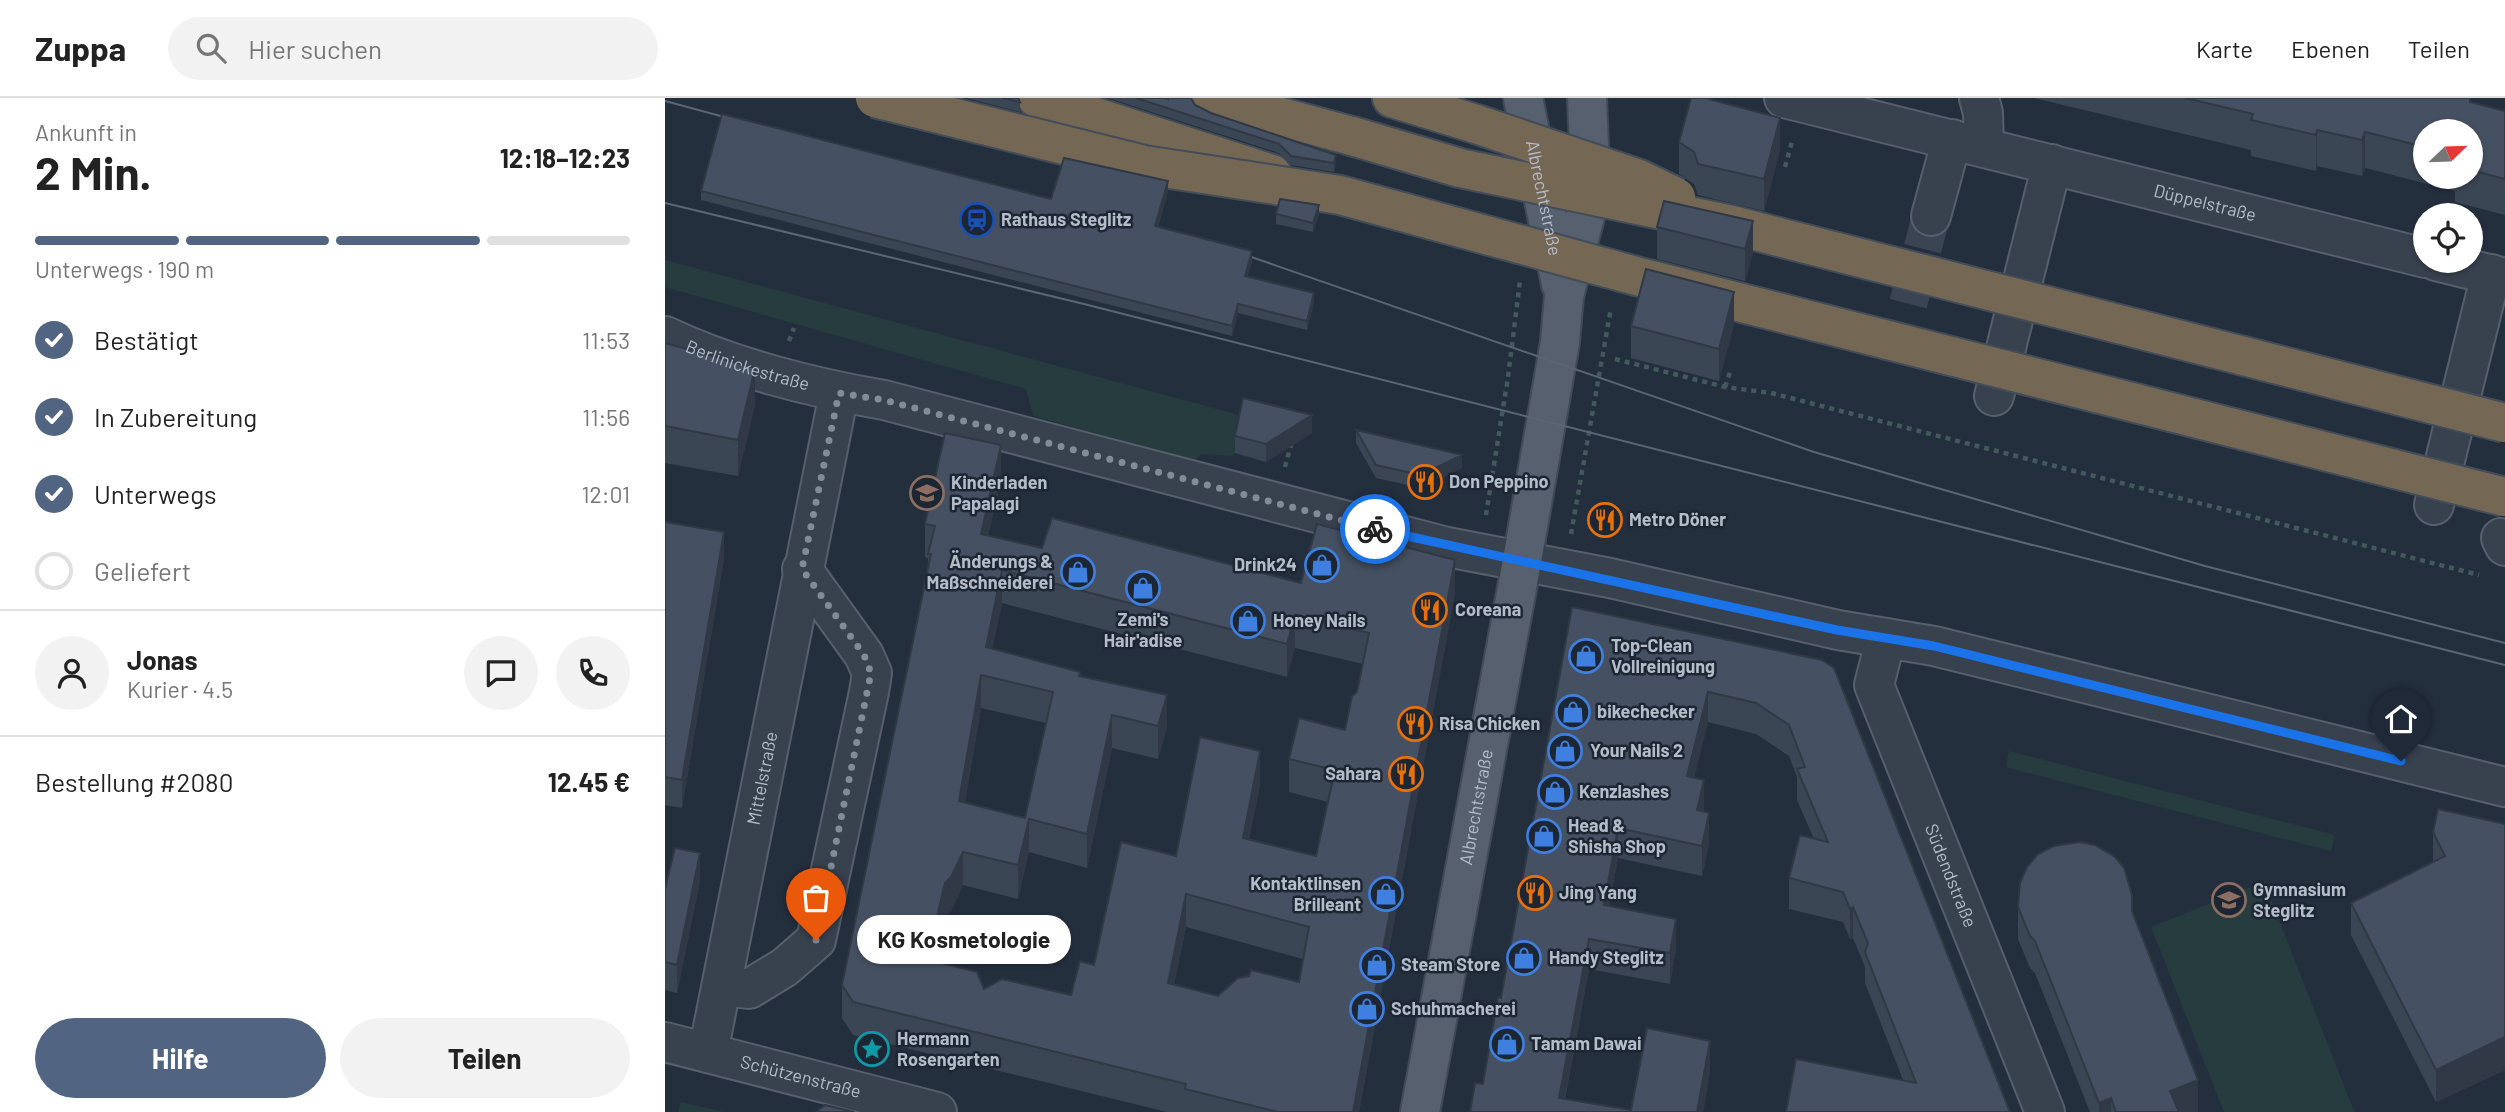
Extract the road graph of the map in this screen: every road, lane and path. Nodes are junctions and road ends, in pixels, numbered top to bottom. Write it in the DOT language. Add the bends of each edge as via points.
graph roads {
  1 [pos="875,98"];
  2 [pos="1037,98"];
  3 [pos="1210,98"];
  4 [pos="1392,98"];
  5 [pos="1523,98"];
  6 [pos="1587,98"];
  7 [pos="1783,98"];
  8 [pos="1979,98"];
  9 [pos="1793,138"];
  10 [pos="1968,143"];
  11 [pos="2052,164"];
  12 [pos="1785,167"];
  13 [pos="1340,195"];
  14 [pos="1931,216"];
  15 [pos="1728,224"];
  16 [pos="2413,255"];
  17 [pos="1521,269"];
  18 [pos="2498,276"];
  19 [pos="1564,296"];
  20 [pos="1612,298"];
  21 [pos="665,336"];
  22 [pos="1615,359"];
  23 [pos="1731,369"];
  24 [pos="1725,387"];
  25 [pos="839,393"];
  26 [pos="1994,397"];
  27 [pos="2505,423"];
  28 [pos="1295,429"];
  29 [pos="1282,477"];
  30 [pos="2505,497"];
  31 [pos="2434,505"];
  32 [pos="1484,525"];
  33 [pos="1570,540"];
  34 [pos="2499,554"];
  35 [pos="1523,561"];
  36 [pos="802,569"];
  37 [pos="1886,638"];
  38 [pos="2505,787"];
  39 [pos="722,986"];
  40 [pos="665,1042"];
  41 [pos="708,1053"];
  42 [pos="937,1112"];
  43 [pos="1420,1112"];
  44 [pos="2045,1112"];
  1 -- 13 [label="highway, bridge" via="1143,165"];
  2 -- 13 [label="highway, bridge"];
  3 -- 15 [label="highway, bridge" via="1460,168"];
  4 -- 15 [label="highway, bridge" via="1639,179"];
  5 -- 19 [label="main road, Albrechtstraße"];
  6 -- 19 [label="main road, Albrechtstraße" via="1591,194"];
  7 -- 10 [label="street, Düppelstraße"];
  8 -- 10 [label="street" via="1983,113"];
  9 -- 12 [label="path"];
  10 -- 11 [label="street, Düppelstraße"];
  10 -- 14 [label="street"];
  11 -- 16 [label="street, Düppelstraße"];
  11 -- 26 [label="street"];
  13 -- 30 [label="highway, bridge" via="1636,276"];
  15 -- 27 [label="highway, bridge"];
  17 -- 32 [label="path"];
  18 -- 31 [label="street"];
  19 -- 35 [label="main road, Albrechtstraße"];
  20 -- 33 [label="path"];
  21 -- 25 [label="street, Berlinickestraße"];
  22 -- 24 [label="path"];
  23 -- 24 [label="path"];
  24 -- 34 [label="path" via="1785,396"];
  25 -- 35 [label="street, Berlinickestraße" via="884,400 1421,541"];
  25 -- 36 [label="street, Mittelstraße"];
  28 -- 29 [label="path"];
  35 -- 37 [label="street, Berlinickestraße"];
  35 -- 43 [label="main road, Albrechtstraße"];
  36 -- 39 [label="street, Mittelstraße"];
  36 -- 39 [label="street" via="864,655 871,673 869,692 816,940 749,989"];
  37 -- 38 [label="street, Berlinickestraße"];
  37 -- 44 [label="street, Südendstraße" via="1874,685"];
  39 -- 41 [label="street, Mittelstraße"];
  40 -- 41 [label="street, Schützenstraße"];
  41 -- 42 [label="street, Schützenstraße"];
}
